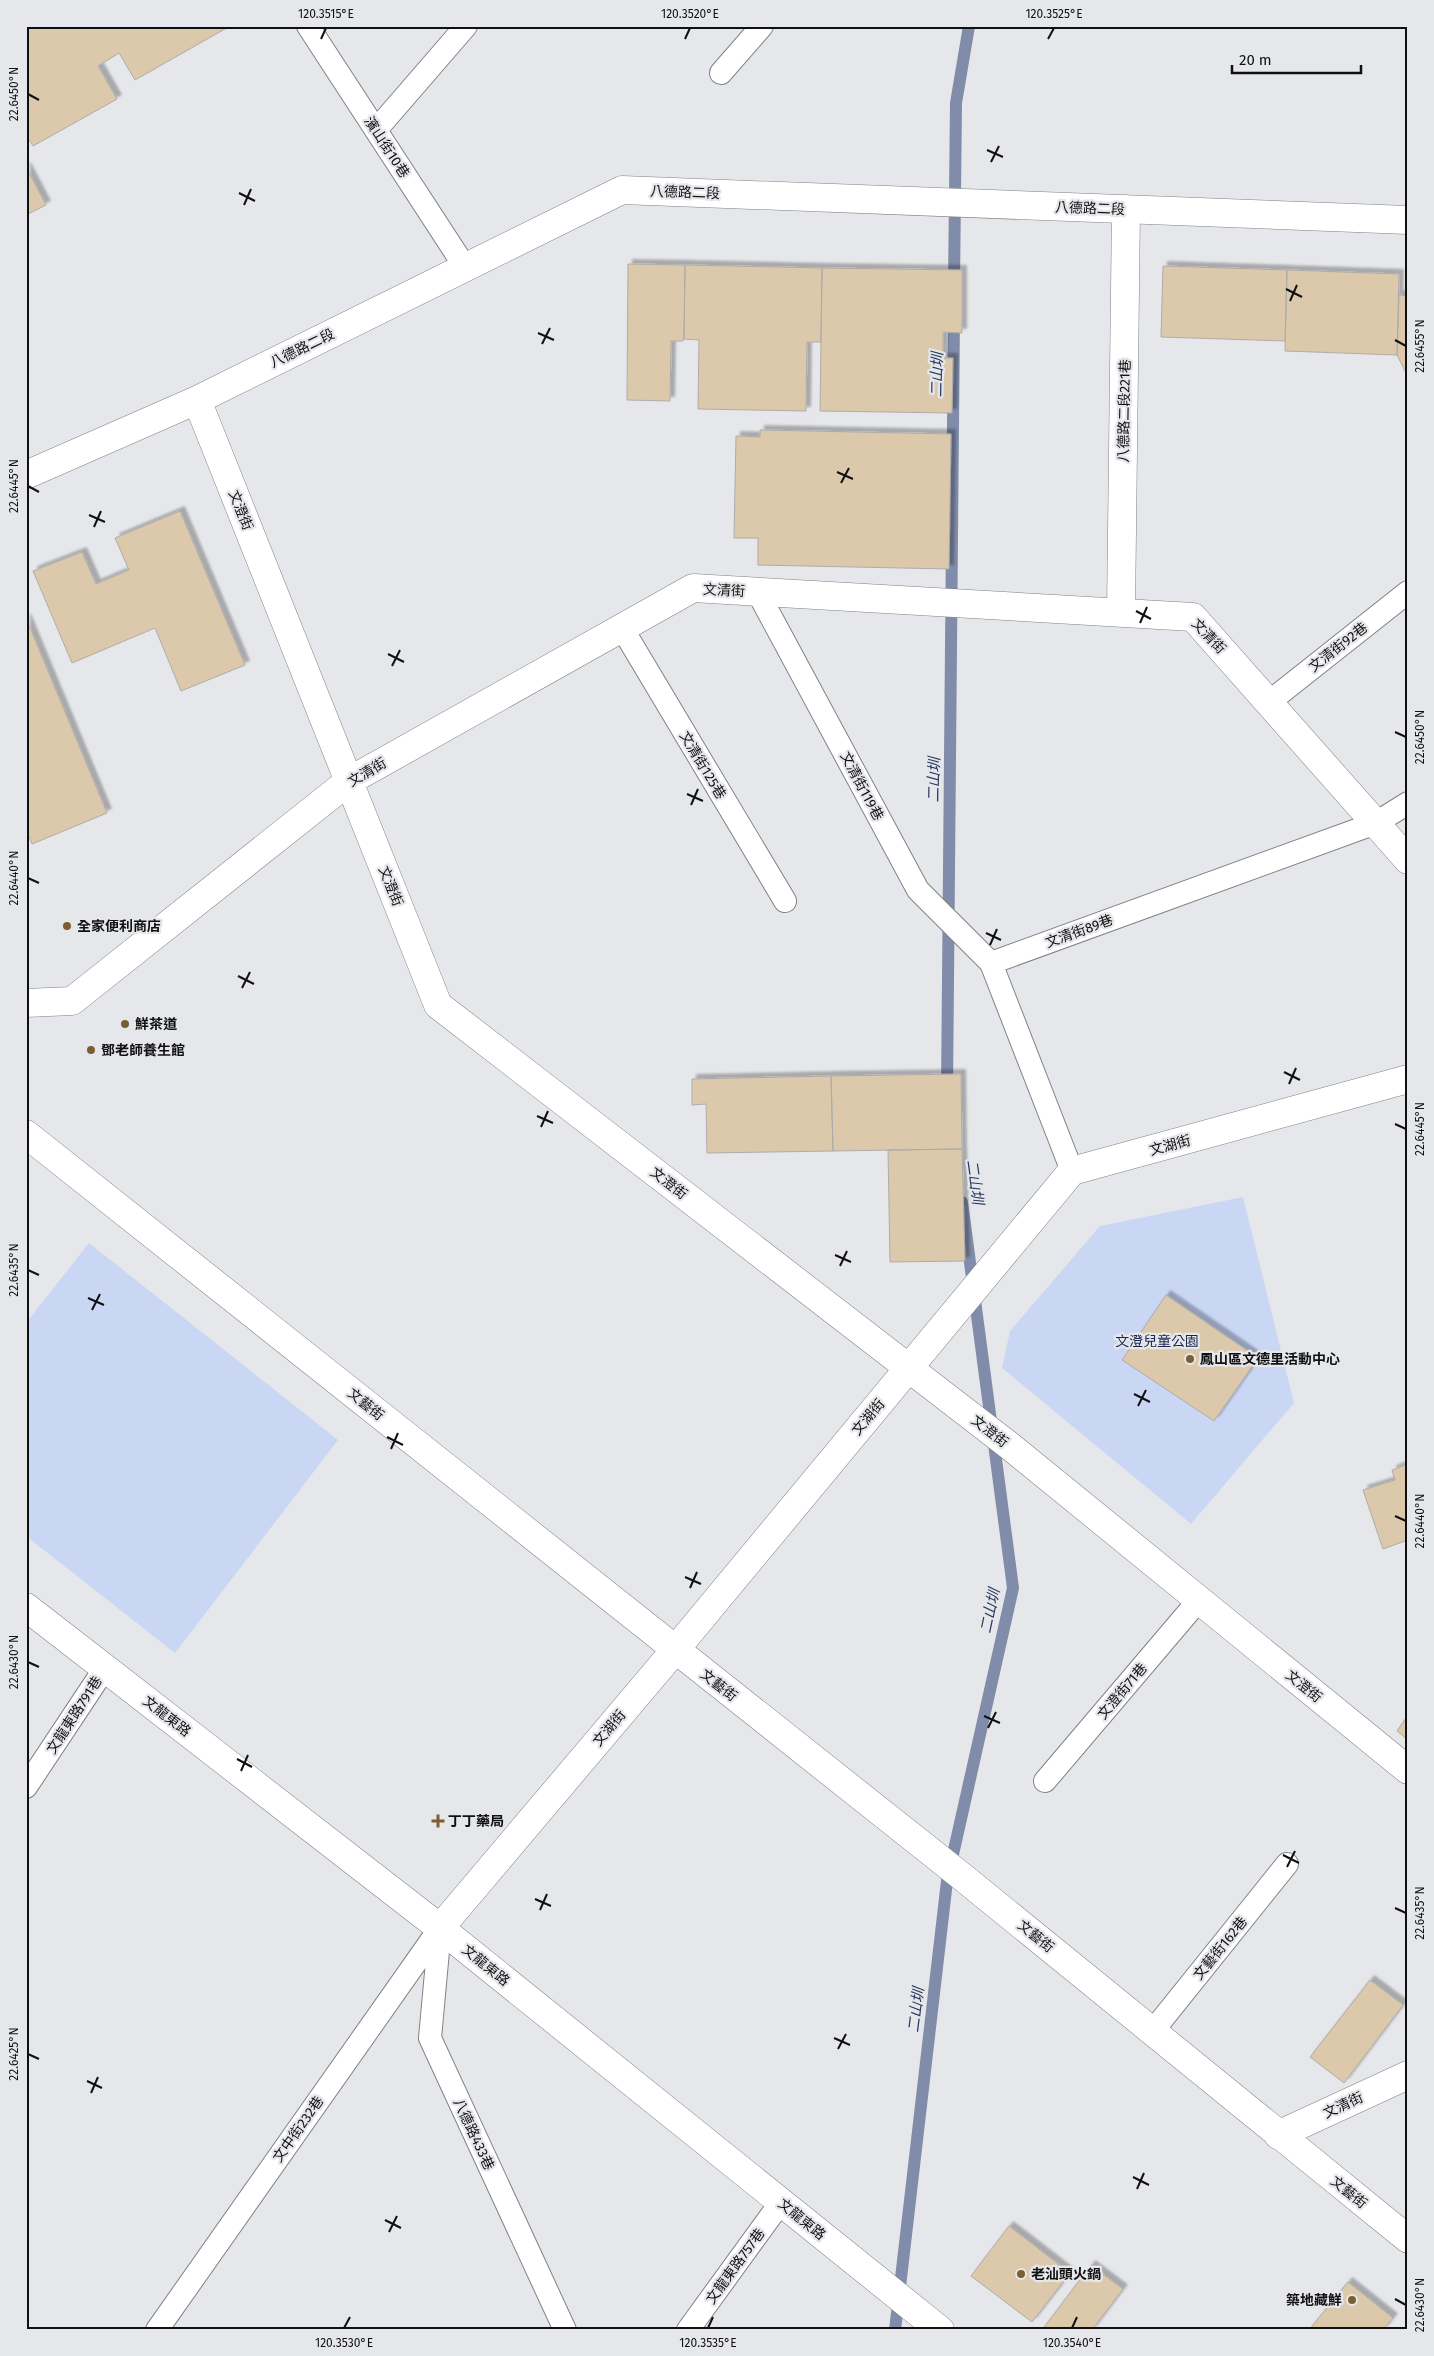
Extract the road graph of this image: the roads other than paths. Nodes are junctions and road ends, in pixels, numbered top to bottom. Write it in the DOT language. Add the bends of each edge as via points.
graph roads {
  1 [pos="308,26"];
  2 [pos="466,26"];
  3 [pos="762,26"];
  4 [pos="721,73"];
  5 [pos="376,130"];
  6 [pos="1126,209"];
  7 [pos="1408,220"];
  8 [pos="466,267"];
  9 [pos="197,400"];
  10 [pos="26,475"];
  11 [pos="757,591"];
  12 [pos="1408,592"];
  13 [pos="1122,612"];
  14 [pos="622,628"];
  15 [pos="1269,702"];
  16 [pos="349,781"];
  17 [pos="1408,803"];
  18 [pos="1376,824"];
  19 [pos="1408,860"];
  20 [pos="786,901"];
  21 [pos="991,963"];
  22 [pos="26,1003"];
  23 [pos="1408,1079"];
  24 [pos="26,1134"];
  25 [pos="1072,1172"];
  26 [pos="909,1368"];
  27 [pos="1198,1601"];
  28 [pos="26,1607"];
  29 [pos="675,1650"];
  30 [pos="105,1668"];
  31 [pos="1408,1770"];
  32 [pos="1045,1780"];
  33 [pos="26,1787"];
  34 [pos="1287,1864"];
  35 [pos="440,1928"];
  36 [pos="1152,2032"];
  37 [pos="1408,2075"];
  38 [pos="1278,2135"];
  39 [pos="781,2202"];
  40 [pos="1408,2239"];
  41 [pos="157,2330"];
  42 [pos="565,2330"];
  43 [pos="688,2330"];
  44 [pos="940,2330"];
  1 -- 5 [label="lane, 濱山街10巷"];
  2 -- 5 [label="lane"];
  3 -- 4 [label="lane"];
  5 -- 8 [label="lane, 濱山街10巷"];
  6 -- 7 [label="street, 八德路二段"];
  6 -- 8 [label="street, 八德路二段" via="622,190"];
  6 -- 13 [label="street, 八德路二段221巷"];
  8 -- 9 [label="street, 八德路二段"];
  9 -- 10 [label="street, 八德路二段"];
  9 -- 16 [label="street, 文澄街"];
  11 -- 13 [label="street, 文清街"];
  11 -- 14 [label="street, 文清街" via="693,588"];
  11 -- 21 [label="lane, 文清街119巷" via="918,890"];
  12 -- 15 [label="lane, 文清街92巷"];
  13 -- 15 [label="street, 文清街" via="1193,617"];
  14 -- 16 [label="street, 文清街"];
  14 -- 20 [label="lane, 文清街125巷"];
  15 -- 18 [label="street, 文清街"];
  16 -- 22 [label="street, 文清街" via="72,1001"];
  16 -- 26 [label="street, 文澄街" via="438,1006"];
  17 -- 18 [label="lane, 文清街89巷"];
  18 -- 19 [label="street, 文清街"];
  18 -- 21 [label="lane, 文清街89巷"];
  21 -- 25 [label="lane"];
  23 -- 25 [label="street, 文湖街"];
  24 -- 29 [label="street, 文藝街"];
  25 -- 26 [label="street, 文湖街"];
  26 -- 27 [label="street, 文澄街" via="1011,1447"];
  26 -- 29 [label="street, 文湖街"];
  27 -- 31 [label="street, 文澄街"];
  27 -- 32 [label="lane, 文澄街71巷"];
  28 -- 30 [label="street, 文龍東路"];
  29 -- 35 [label="street, 文湖街"];
  29 -- 36 [label="street, 文藝街" via="960,1875"];
  30 -- 33 [label="lane, 文龍東路791巷"];
  30 -- 35 [label="street, 文龍東路"];
  34 -- 36 [label="lane, 文藝街162巷"];
  35 -- 39 [label="street, 文龍東路"];
  35 -- 41 [label="lane, 文中街232巷"];
  35 -- 42 [label="lane, 八德路433巷" via="430,2038"];
  36 -- 38 [label="street, 文藝街"];
  37 -- 38 [label="street, 文清街"];
  38 -- 40 [label="street, 文藝街"];
  39 -- 43 [label="lane, 文龍東路757巷"];
  39 -- 44 [label="street, 文龍東路"];
}
